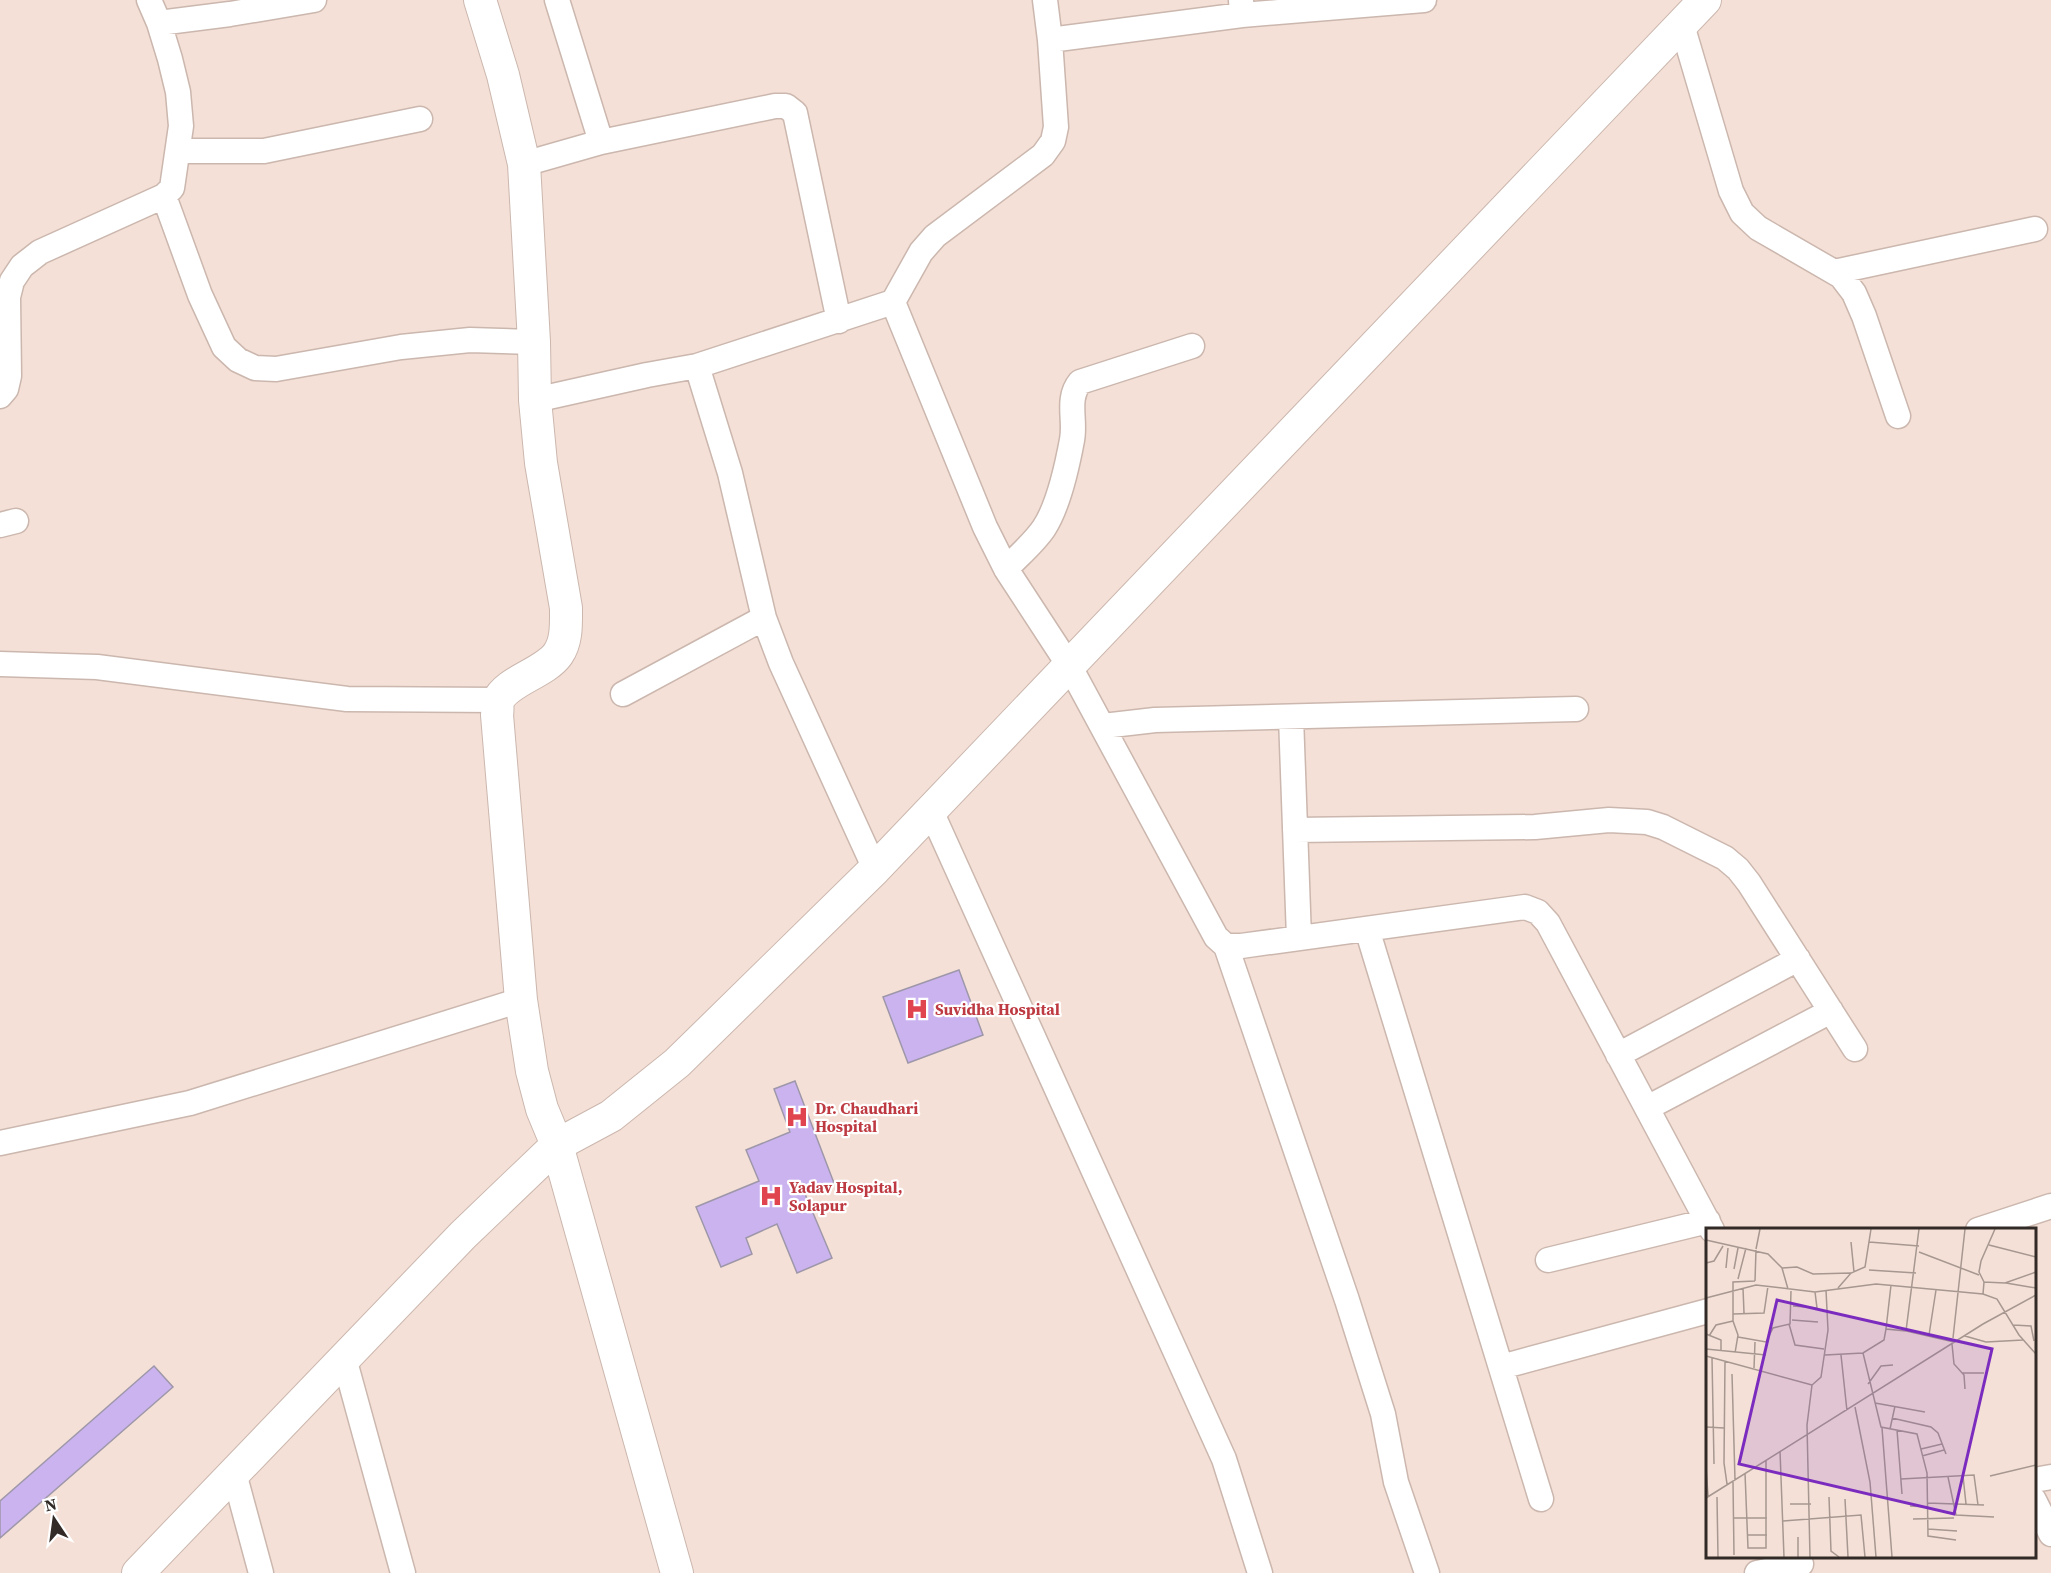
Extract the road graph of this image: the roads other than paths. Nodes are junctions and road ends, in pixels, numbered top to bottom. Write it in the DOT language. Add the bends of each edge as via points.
graph roads {
  1 [pos="149,0"];
  2 [pos="314,0"];
  3 [pos="480,0"];
  4 [pos="556,0"];
  5 [pos="1045,0"];
  6 [pos="1424,0"];
  7 [pos="1241,7"];
  8 [pos="1694,8"];
  9 [pos="159,23"];
  10 [pos="1050,40"];
  11 [pos="420,119"];
  12 [pos="601,142"];
  13 [pos="178,151"];
  14 [pos="524,164"];
  15 [pos="164,196"];
  16 [pos="2035,229"];
  17 [pos="1834,272"];
  18 [pos="893,302"];
  19 [pos="839,321"];
  20 [pos="534,342"];
  21 [pos="1192,346"];
  22 [pos="697,366"];
  23 [pos="0,396"];
  24 [pos="535,400"];
  25 [pos="1898,416"];
  26 [pos="1006,569"];
  27 [pos="764,618"];
  28 [pos="0,664"];
  29 [pos="1070,667"];
  30 [pos="623,694"];
  31 [pos="498,700"];
  32 [pos="1576,709"];
  33 [pos="1291,717"];
  34 [pos="1103,726"];
  35 [pos="931,811"];
  36 [pos="1295,830"];
  37 [pos="875,870"];
  38 [pos="1367,929"];
  39 [pos="1299,938"];
  40 [pos="1226,946"];
  41 [pos="1798,959"];
  42 [pos="521,1000"];
  43 [pos="1831,1011"];
  44 [pos="1855,1049"];
  45 [pos="1618,1054"];
  46 [pos="1647,1108"];
  47 [pos="0,1143"];
  48 [pos="557,1145"];
  49 [pos="2051,1206"];
  50 [pos="1710,1225"];
  51 [pos="1984,1228"];
  52 [pos="1548,1260"];
  53 [pos="1706,1311"];
  54 [pos="344,1358"];
  55 [pos="1501,1367"];
  56 [pos="234,1473"];
  57 [pos="2051,1477"];
  58 [pos="2036,1480"];
  59 [pos="1541,1499"];
  60 [pos="2036,1504"];
  61 [pos="2051,1534"];
  62 [pos="1801,1565"];
  63 [pos="138,1573"];
  64 [pos="261,1573"];
  65 [pos="403,1573"];
  66 [pos="677,1573"];
  67 [pos="1260,1573"];
  68 [pos="1427,1573"];
  69 [pos="1757,1573"];
  1 -- 9 [label="street"];
  2 -- 9 [label="street"];
  3 -- 14 [label="main road"];
  4 -- 12 [label="street"];
  5 -- 10 [label="street"];
  6 -- 7 [label="street"];
  7 -- 10 [label="street"];
  8 -- 17 [label="street" via="1731,191 1742,213 1758,228"];
  8 -- 29 [label="main road"];
  9 -- 13 [label="street" via="178,92"];
  10 -- 18 [label="street" via="1056,127 1053,141 1044,155 935,236 921,252"];
  11 -- 13 [label="street" via="264,151"];
  12 -- 14 [label="street"];
  12 -- 19 [label="street" via="786,106 795,113"];
  13 -- 15 [label="street" via="172,188"];
  14 -- 20 [label="main road"];
  15 -- 20 [label="street" via="224,347 255,368 276,369 458,341"];
  15 -- 23 [label="street" via="40,252 22,266 12,281 9,297 9,376"];
  16 -- 17 [label="street"];
  17 -- 25 [label="street" via="1854,293"];
  18 -- 19 [label="street"];
  18 -- 26 [label="street"];
  19 -- 22 [label="street"];
  20 -- 24 [label="main road"];
  21 -- 26 [label="street" via="1080,382 1072,400 1072,438 1051,514 1043,529"];
  22 -- 24 [label="street"];
  22 -- 27 [label="street" via="730,473"];
  24 -- 31 [label="main road" via="541,462 566,608 566,632 559,653 551,662 509,688"];
  26 -- 29 [label="street"];
  27 -- 30 [label="street"];
  27 -- 37 [label="street"];
  28 -- 31 [label="street" via="97,667 347,699"];
  29 -- 34 [label="street"];
  29 -- 35 [label="main road"];
  31 -- 42 [label="main road"];
  32 -- 33 [label="street"];
  33 -- 34 [label="street" via="1155,720"];
  33 -- 36 [label="street"];
  34 -- 40 [label="street" via="1216,937"];
  35 -- 37 [label="main road"];
  35 -- 67 [label="street" via="1224,1459"];
  36 -- 39 [label="street"];
  36 -- 41 [label="street" via="1647,822 1725,858 1738,869"];
  37 -- 48 [label="main road" via="677,1063 611,1116"];
  38 -- 39 [label="street"];
  38 -- 45 [label="street" via="1525,908 1538,912 1548,923"];
  38 -- 55 [label="street"];
  39 -- 40 [label="street"];
  40 -- 68 [label="street" via="1347,1300 1383,1414 1396,1482"];
  41 -- 43 [label="street"];
  41 -- 45 [label="street"];
  42 -- 47 [label="street" via="190,1103"];
  42 -- 48 [label="main road" via="532,1071"];
  43 -- 44 [label="street"];
  43 -- 46 [label="street"];
  45 -- 46 [label="street"];
  46 -- 50 [label="street"];
  48 -- 54 [label="main road"];
  48 -- 66 [label="main road"];
  49 -- 51 [label="street"];
  50 -- 52 [label="street"];
  53 -- 55 [label="street"];
  54 -- 56 [label="main road"];
  54 -- 65 [label="street"];
  55 -- 59 [label="street"];
  56 -- 63 [label="main road"];
  56 -- 64 [label="street"];
  57 -- 58 [label="street"];
  60 -- 61 [label="street"];
  62 -- 69 [label="street"];
}
